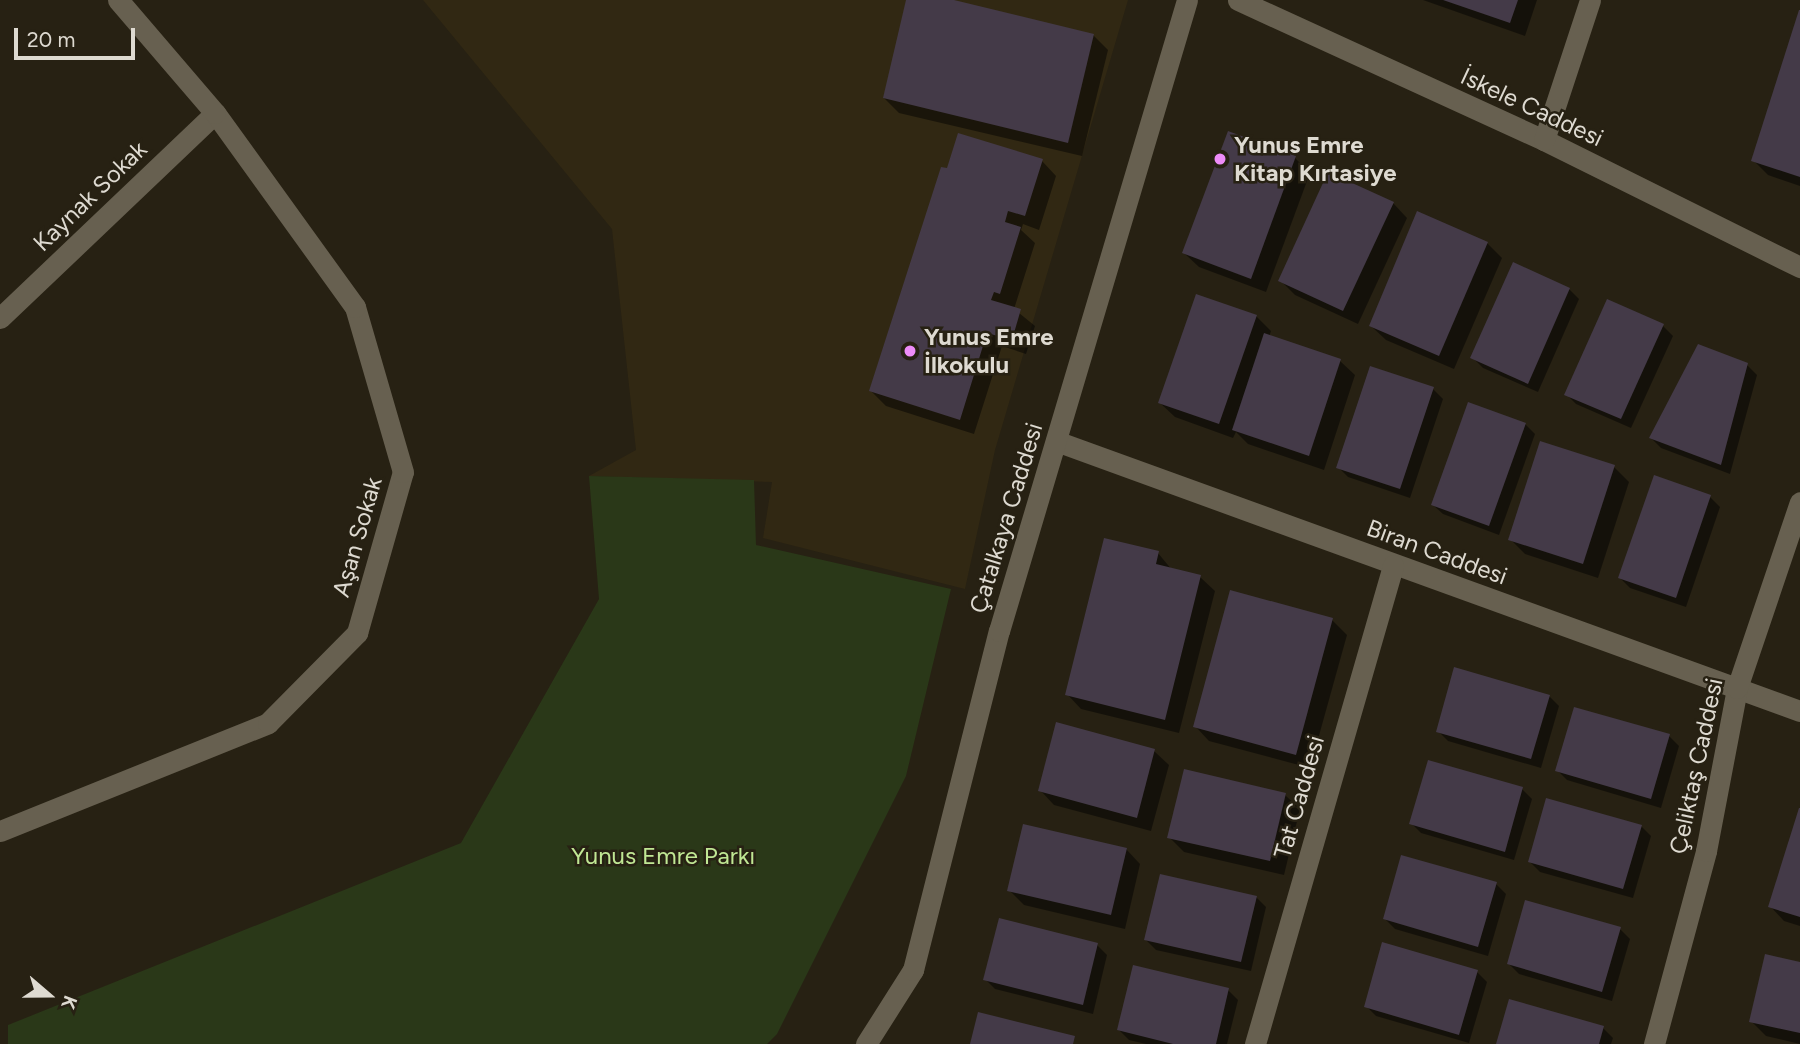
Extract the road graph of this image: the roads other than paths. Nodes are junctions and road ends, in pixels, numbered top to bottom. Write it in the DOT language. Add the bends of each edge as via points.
graph roads {
  1 [pos="118,0"];
  2 [pos="1187,0"];
  3 [pos="1238,0"];
  4 [pos="1590,0"];
  5 [pos="215,113"];
  6 [pos="1544,141"];
  7 [pos="1800,267"];
  8 [pos="0,318"];
  9 [pos="1056,441"];
  10 [pos="1800,502"];
  11 [pos="1393,565"];
  12 [pos="1737,688"];
  13 [pos="1800,711"];
  14 [pos="0,831"];
  15 [pos="866,1044"];
  16 [pos="1255,1044"];
  17 [pos="1654,1044"];
  1 -- 5 [label="street, Aşan Sokak"];
  2 -- 9 [label="street, Çatalkaya Caddesi"];
  3 -- 6 [label="street, İskele Caddesi"];
  4 -- 6 [label="street"];
  5 -- 8 [label="street, Kaynak Sokak"];
  5 -- 14 [label="street, Aşan Sokak" via="355,307 403,472 357,633 268,723"];
  6 -- 7 [label="street, İskele Caddesi"];
  9 -- 11 [label="street, Biran Caddesi"];
  9 -- 15 [label="street, Çatalkaya Caddesi" via="999,631 913,970"];
  10 -- 12 [label="street, Çeliktaş Caddesi"];
  11 -- 12 [label="street, Biran Caddesi"];
  11 -- 16 [label="street, Tat Caddesi"];
  12 -- 13 [label="street, Biran Caddesi"];
  12 -- 17 [label="street, Çeliktaş Caddesi" via="1706,851"];
}
